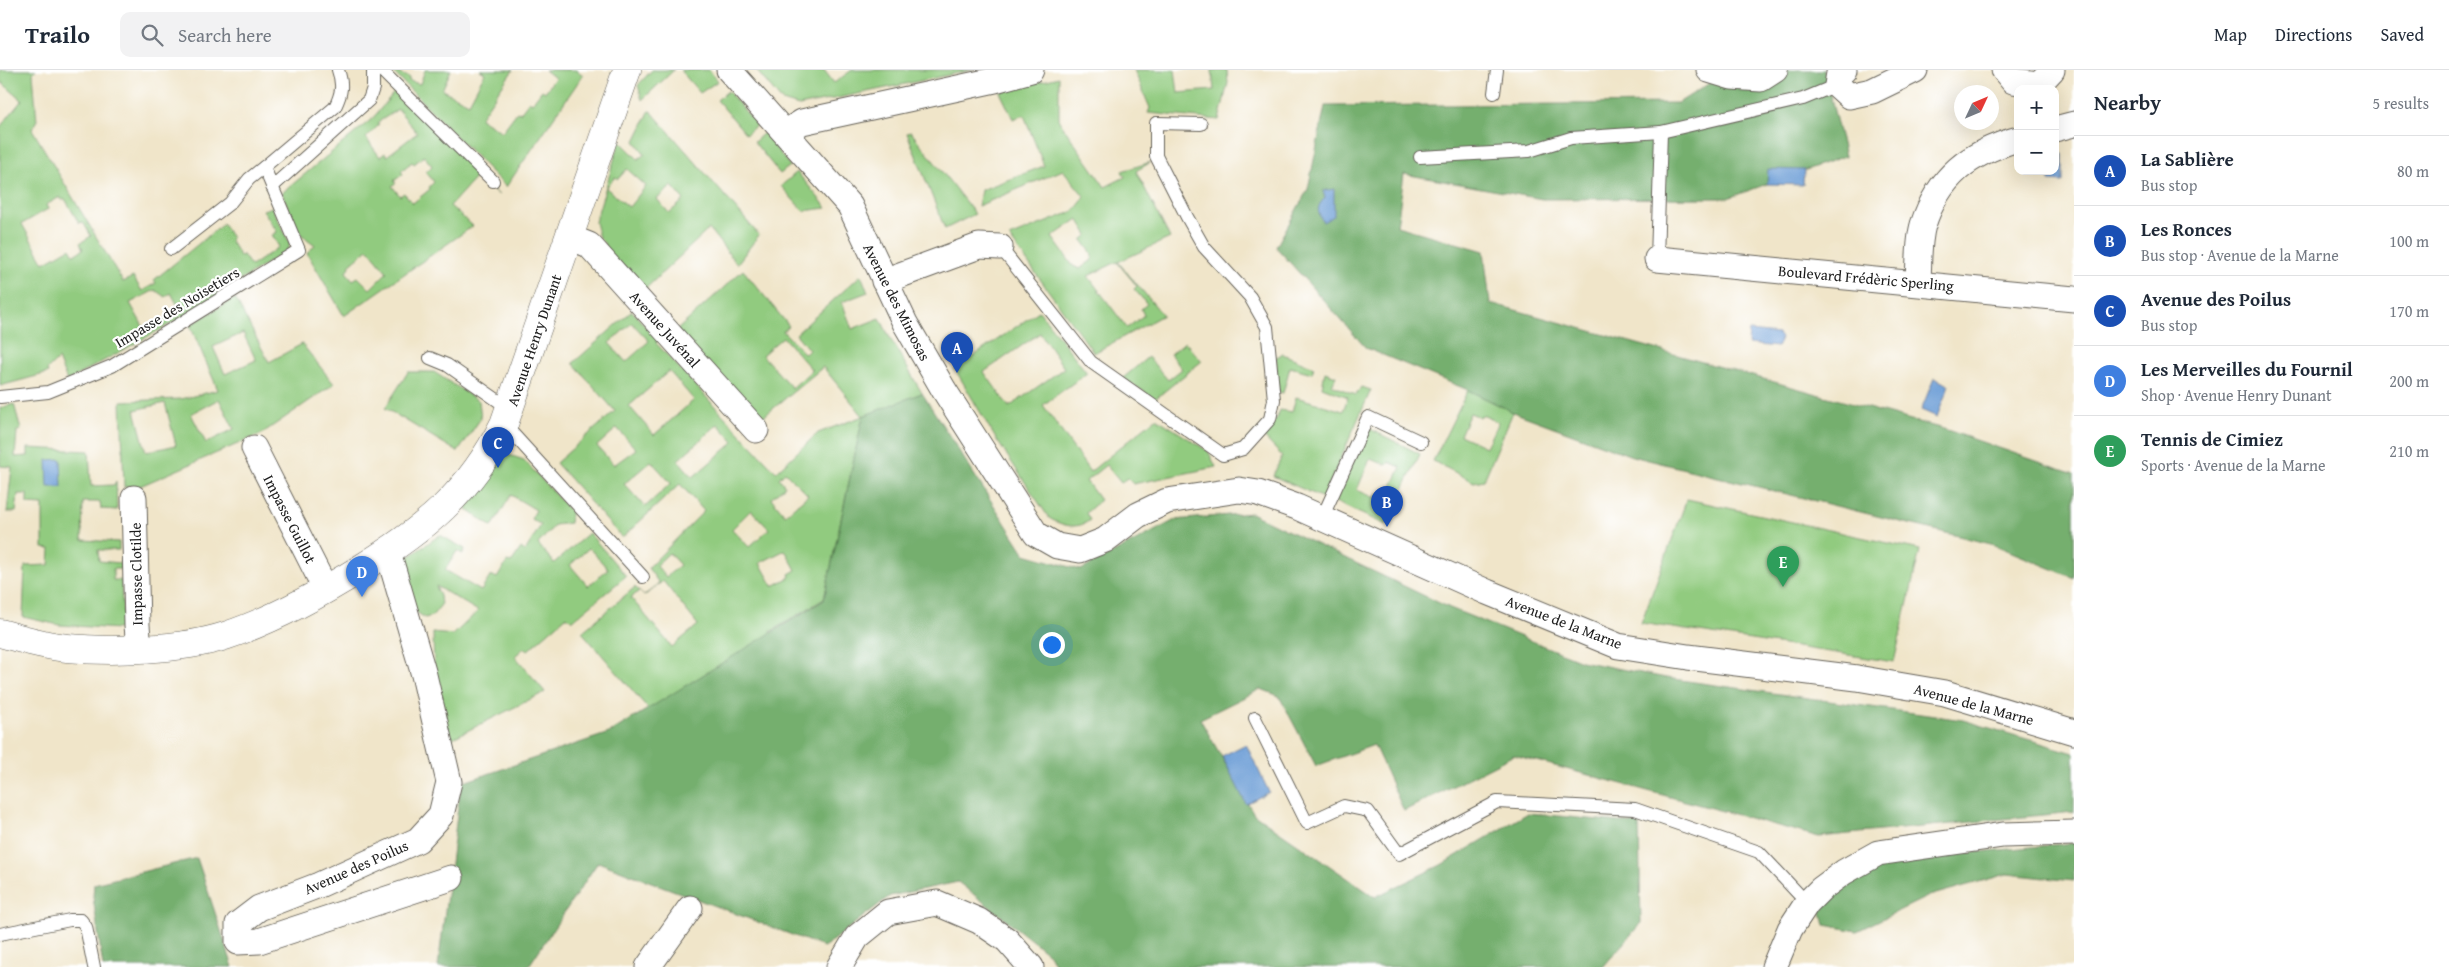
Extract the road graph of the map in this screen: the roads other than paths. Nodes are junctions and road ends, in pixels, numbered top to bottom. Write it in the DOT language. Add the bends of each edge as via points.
graph roads {
  1 [pos="338,70"];
  2 [pos="373,70"];
  3 [pos="381,70"];
  4 [pos="627,70"];
  5 [pos="729,70"];
  6 [pos="1031,70"];
  7 [pos="1497,70"];
  8 [pos="1709,70"];
  9 [pos="1775,70"];
  10 [pos="1915,70"];
  11 [pos="2004,70"];
  12 [pos="2052,70"];
  13 [pos="1841,78"];
  14 [pos="1494,93"];
  15 [pos="1201,124"];
  16 [pos="2074,124"];
  17 [pos="2059,128"];
  18 [pos="786,132"];
  19 [pos="1661,132"];
  20 [pos="2014,140"];
  21 [pos="1420,157"];
  22 [pos="264,167"];
  23 [pos="493,181"];
  24 [pos="272,187"];
  25 [pos="569,236"];
  26 [pos="1000,247"];
  27 [pos="171,249"];
  28 [pos="1657,259"];
  29 [pos="884,280"];
  30 [pos="1918,283"];
  31 [pos="2074,300"];
  32 [pos="430,358"];
  33 [pos="0,397"];
  34 [pos="507,416"];
  35 [pos="756,430"];
  36 [pos="1421,442"];
  37 [pos="254,448"];
  38 [pos="134,498"];
  39 [pos="1322,518"];
  40 [pos="1080,550"];
  41 [pos="388,552"];
  42 [pos="643,577"];
  43 [pos="326,590"];
  44 [pos="0,633"];
  45 [pos="139,649"];
  46 [pos="1255,718"];
  47 [pos="2074,732"];
  48 [pos="2074,833"];
  49 [pos="451,878"];
  50 [pos="1807,904"];
  51 [pos="690,908"];
  52 [pos="0,934"];
  53 [pos="1007,940"];
  54 [pos="94,967"];
  55 [pos="648,967"];
  56 [pos="839,967"];
  57 [pos="1007,967"];
  58 [pos="1031,967"];
  59 [pos="1774,967"];
  1 -- 22 [label="lane" via="343,82 335,107"];
  2 -- 24 [label="lane" via="375,78 369,100"];
  3 -- 23 [label="lane"];
  4 -- 25 [label="street, Avenue Henry Dunant"];
  5 -- 18 [label="street, Avenue des Mimosas"];
  6 -- 18 [label="street" via="802,122"];
  7 -- 14 [label="lane"];
  8 -- 9 [label="street" via="1732,77 1761,79"];
  10 -- 13 [label="street" via="1872,91 1849,96"];
  11 -- 12 [label="street" via="2013,81 2039,84"];
  13 -- 19 [label="lane" via="1803,99"];
  15 -- 26 [label="lane" via="1156,123 1156,156 1204,247 1250,297 1267,327 1274,400 1270,419 1243,449 1223,455 1091,362"];
  16 -- 17 [label="street"];
  18 -- 29 [label="street, Avenue des Mimosas" via="850,206"];
  19 -- 21 [label="lane" via="1571,138 1529,151"];
  19 -- 28 [label="lane"];
  20 -- 30 [label="street" via="1992,146 1963,162 1937,192 1923,227"];
  22 -- 24 [label="lane, Impasse des Noisetiers"];
  22 -- 27 [label="lane" via="230,204"];
  24 -- 33 [label="lane, Impasse des Noisetiers" via="299,250 112,366 48,392"];
  25 -- 34 [label="street, Avenue Henry Dunant"];
  25 -- 35 [label="street, Avenue Juvénal" via="590,245"];
  26 -- 29 [label="street" via="979,246"];
  28 -- 30 [label="street, Boulevard Frédèric Sperling"];
  29 -- 40 [label="street, Avenue des Mimosas" via="944,390 1036,534 1057,546"];
  30 -- 31 [label="street, Boulevard Frédèric Sperling"];
  32 -- 34 [label="lane" via="447,366"];
  34 -- 41 [label="street, Avenue Henry Dunant" via="493,446 451,502"];
  34 -- 42 [label="lane"];
  36 -- 39 [label="lane" via="1368,417"];
  37 -- 43 [label="street, Impasse Guillot"];
  38 -- 45 [label="street, Impasse Clotilde"];
  39 -- 40 [label="street, Avenue de la Marne" via="1258,493 1222,492 1167,502 1138,515 1105,540"];
  39 -- 47 [label="street, Avenue de la Marne" via="1618,646 1945,693"];
  41 -- 43 [label="street, Avenue Henry Dunant"];
  41 -- 49 [label="street, Avenue des Poilus" via="424,675 449,782 440,815 418,840 259,908 238,924 238,942 258,941"];
  43 -- 45 [label="street, Avenue Henry Dunant" via="267,621 222,637"];
  44 -- 45 [label="street, Avenue Henry Dunant" via="66,648"];
  46 -- 50 [label="lane" via="1308,823 1344,806 1368,811 1399,854 1497,802 1635,809 1759,852"];
  48 -- 50 [label="street" via="2003,835 1878,853 1844,872"];
  50 -- 59 [label="street" via="1790,930"];
  51 -- 55 [label="street"];
  52 -- 54 [label="lane" via="81,920 86,927"];
  53 -- 56 [label="street" via="979,921 937,903 888,912 857,937"];
  53 -- 57 [label="street"];
  53 -- 58 [label="street"];
}
